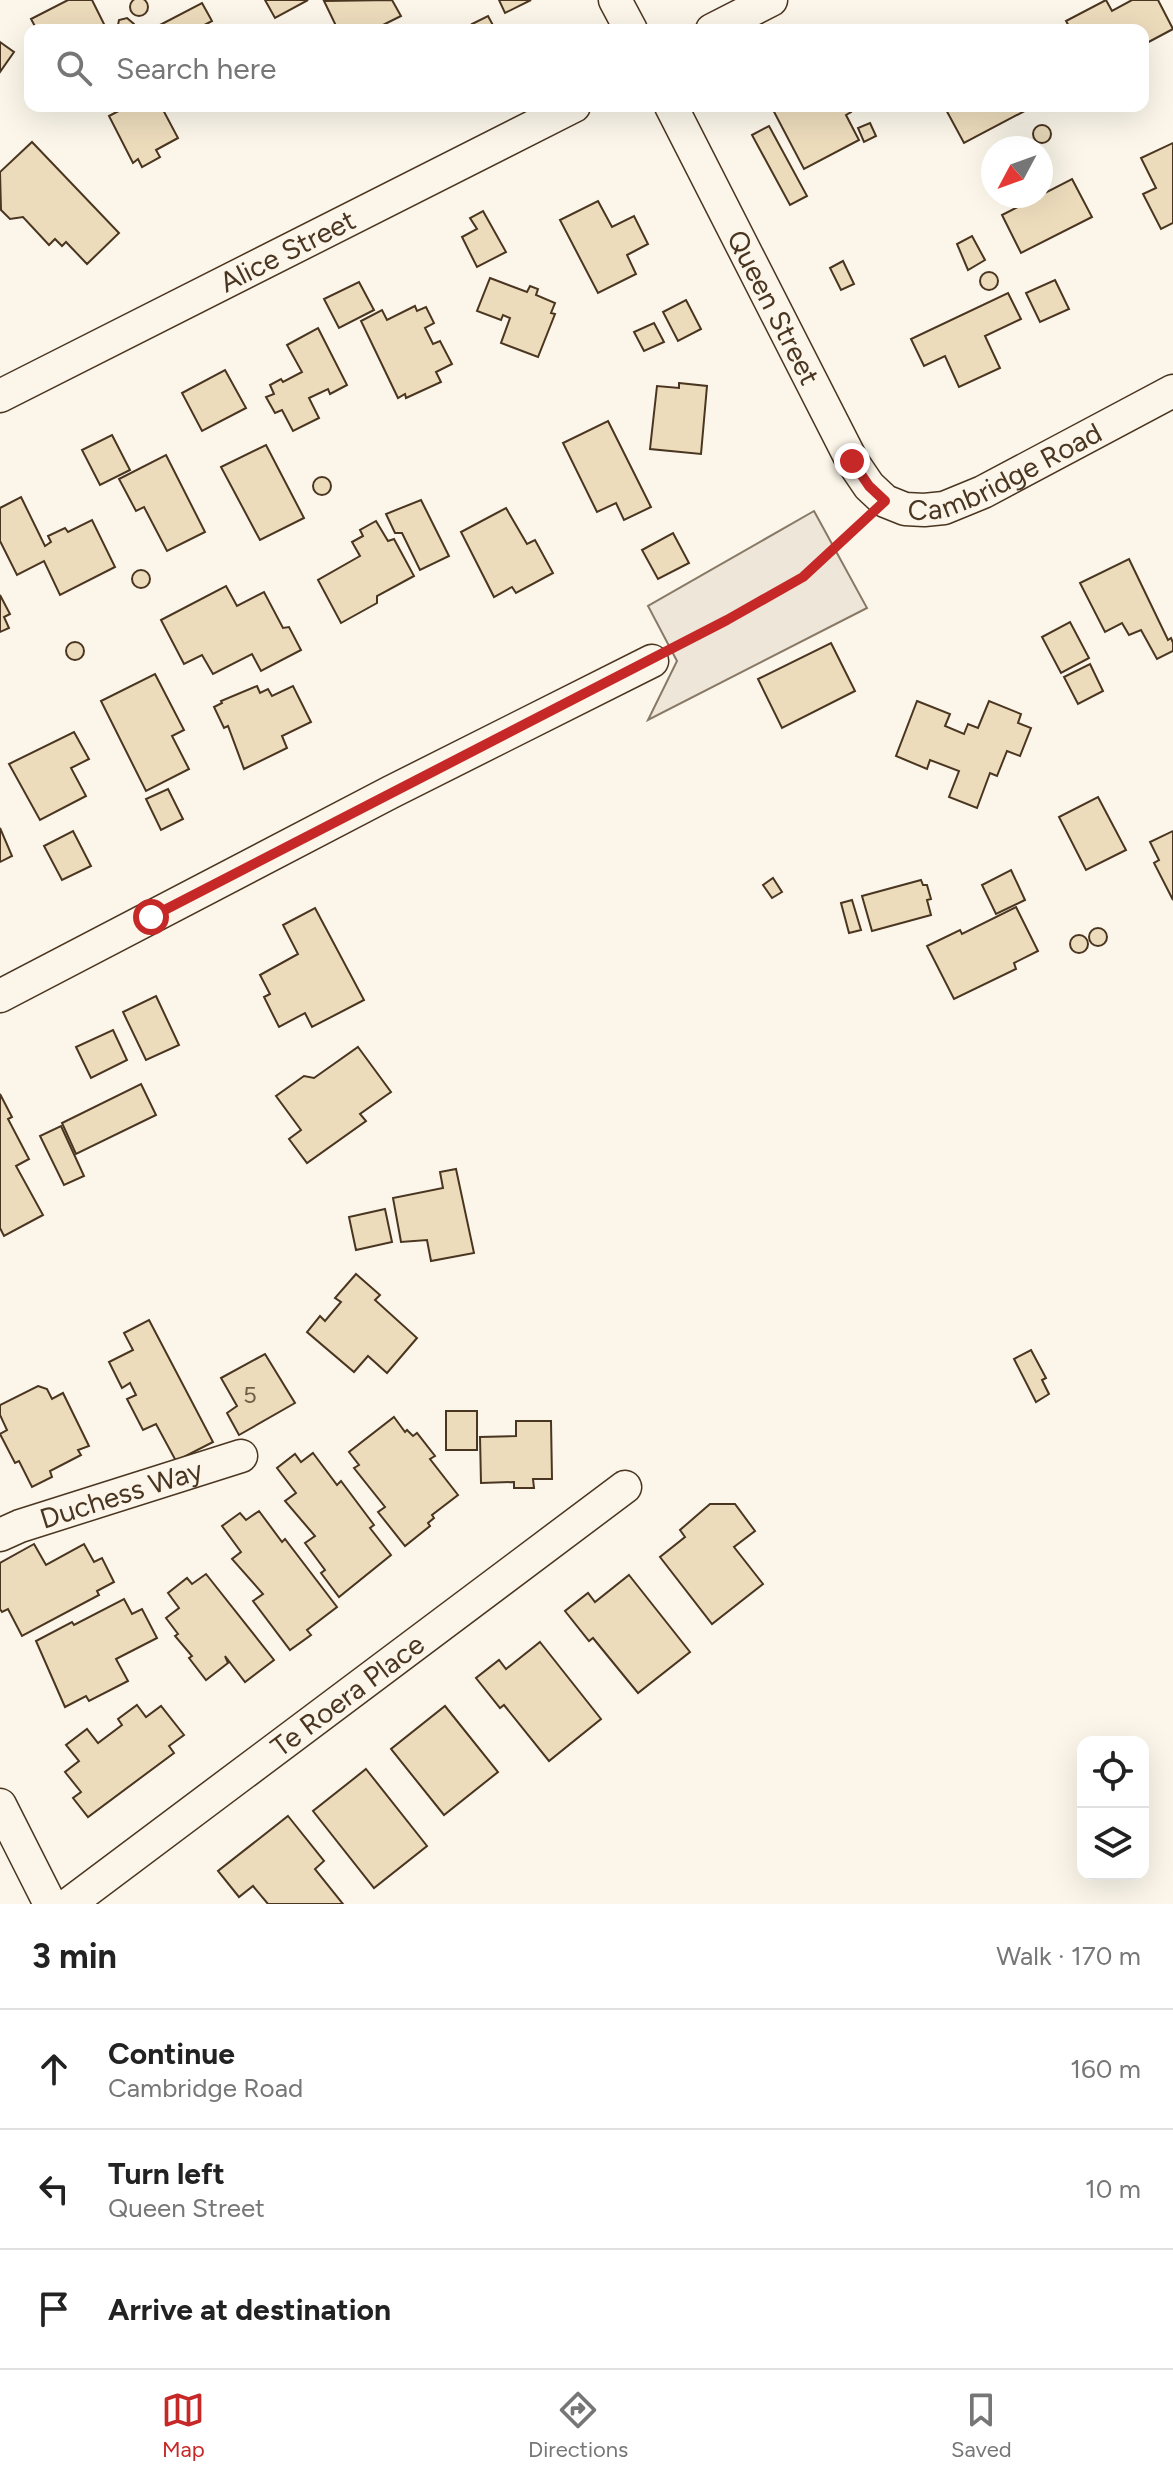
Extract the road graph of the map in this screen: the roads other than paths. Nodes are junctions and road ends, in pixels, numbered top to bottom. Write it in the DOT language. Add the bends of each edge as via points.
graph roads {
  1 [pos="615,0"];
  2 [pos="771,0"];
  3 [pos="628,24"];
  4 [pos="724,24"];
  5 [pos="562,112"];
  6 [pos="674,112"];
  7 [pos="1173,391"];
  8 [pos="0,396"];
  9 [pos="885,501"];
  10 [pos="652,661"];
  11 [pos="0,996"];
  12 [pos="241,1456"];
  13 [pos="625,1487"];
  14 [pos="0,1535"];
  15 [pos="0,1805"];
  16 [pos="50,1904"];
  17 [pos="69,1904"];
  1 -- 3 [label="street"];
  2 -- 4 [label="street"];
  5 -- 8 [label="street, Alice Street"];
  6 -- 9 [label="street, Queen Street" via="852,461"];
  7 -- 9 [label="street, Cambridge Road" via="944,508 905,509"];
  10 -- 11 [label="street"];
  12 -- 14 [label="street, Duchess Way"];
  13 -- 17 [label="street, Te Roera Place"];
  15 -- 16 [label="street"];
}
